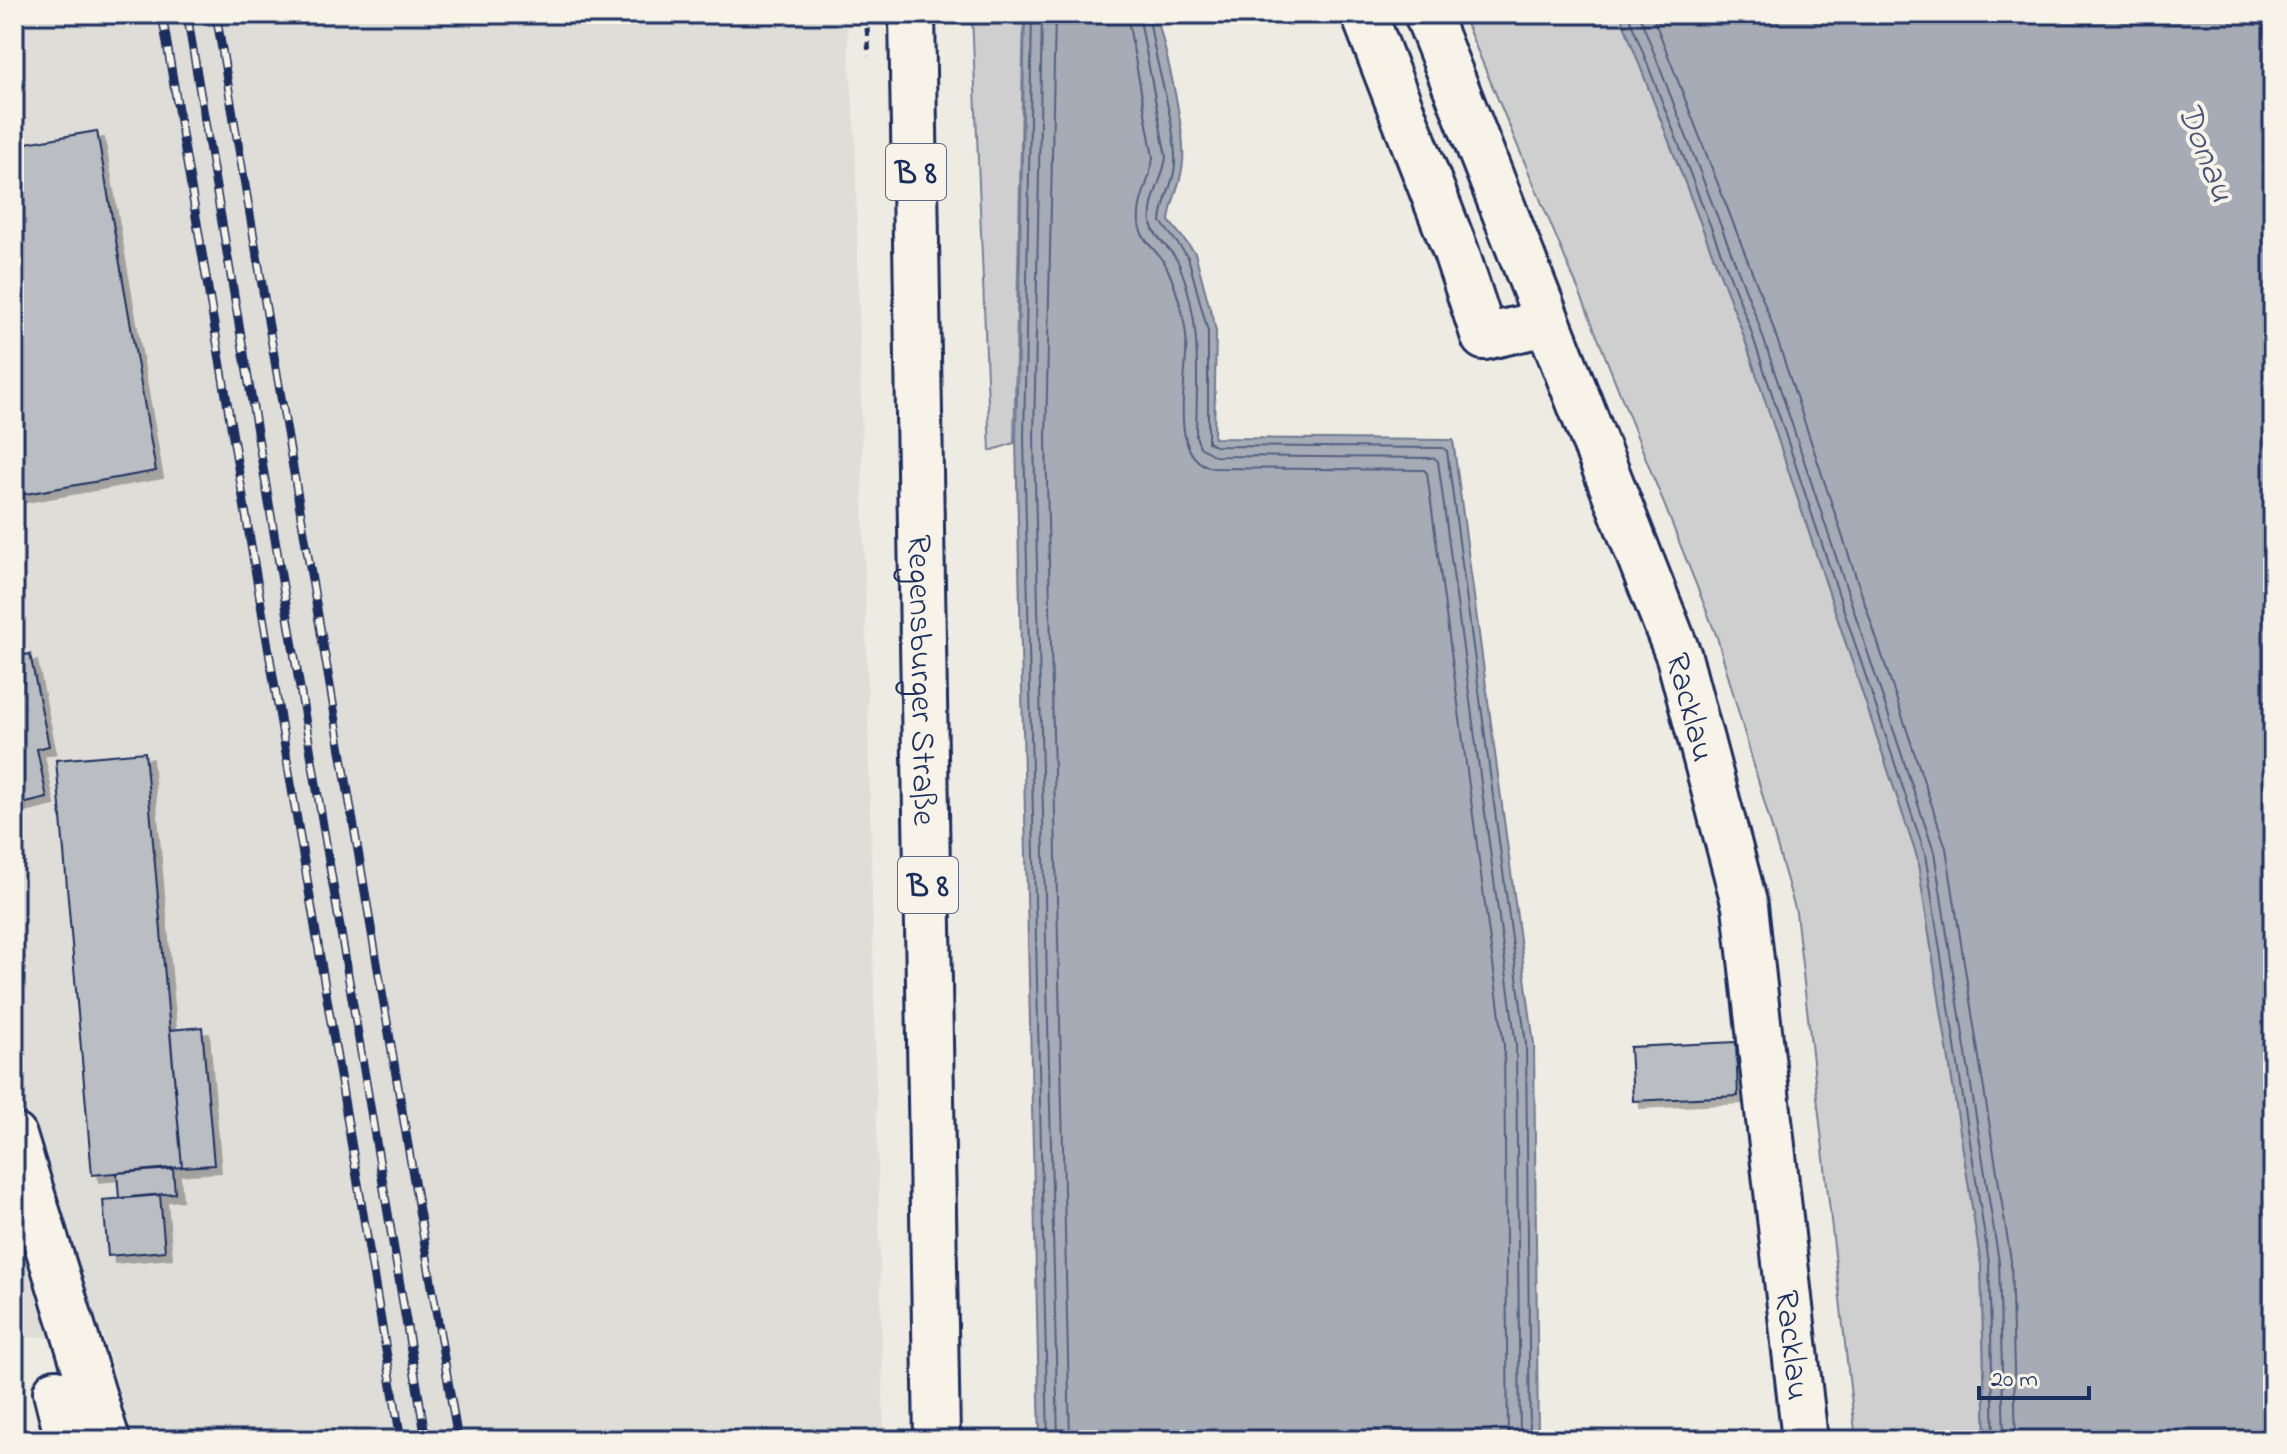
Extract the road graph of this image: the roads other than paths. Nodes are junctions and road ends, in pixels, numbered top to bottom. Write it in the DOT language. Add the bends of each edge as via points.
graph roads {
  1 [pos="912,14"];
  2 [pos="1364,14"];
  3 [pos="1427,14"];
  4 [pos="1546,323"];
  5 [pos="14,1136"];
  6 [pos="56,1392"];
  7 [pos="68,1440"];
  8 [pos="107,1440"];
  9 [pos="937,1440"];
  10 [pos="1805,1440"];
  1 -- 9 [label="street, Regensburger Straße / B 8"];
  2 -- 4 [label="street" via="1484,337"];
  3 -- 4 [label="street, Racklau"];
  4 -- 10 [label="street, Racklau" via="1679,657 1745,906"];
  5 -- 8 [label="street"];
  6 -- 7 [label="street"];
}
